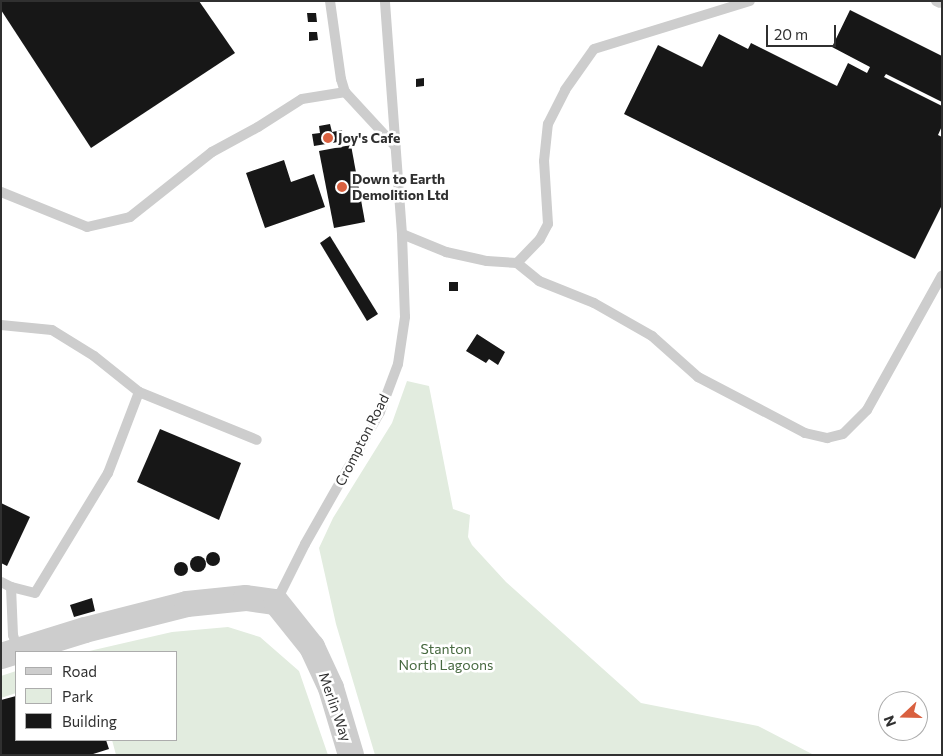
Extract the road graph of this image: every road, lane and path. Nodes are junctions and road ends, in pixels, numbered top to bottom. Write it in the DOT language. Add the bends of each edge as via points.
graph roads {
  1 [pos="330,1"];
  2 [pos="384,1"];
  3 [pos="750,1"];
  4 [pos="345,92"];
  5 [pos="395,146"];
  6 [pos="1,192"];
  7 [pos="402,234"];
  8 [pos="517,263"];
  9 [pos="942,275"];
  10 [pos="1,325"];
  11 [pos="139,392"];
  12 [pos="257,440"];
  13 [pos="1,582"];
  14 [pos="11,587"];
  15 [pos="276,602"];
  16 [pos="17,651"];
  17 [pos="10,653"];
  18 [pos="351,755"];
  1 -- 4 [label="lane"];
  2 -- 5 [label="lane, Crompton Road"];
  3 -- 8 [label="lane" via="594,49 565,90 548,124 544,161 548,224"];
  4 -- 5 [label="lane"];
  4 -- 6 [label="lane" via="302,99 212,152 130,217 87,227"];
  5 -- 7 [label="lane, Crompton Road"];
  7 -- 8 [label="lane" via="446,252 487,261"];
  7 -- 15 [label="lane, Crompton Road" via="405,317 398,364 380,412"];
  8 -- 9 [label="lane" via="539,281 594,303 652,336 698,377 805,432 827,438 843,434 867,410"];
  10 -- 11 [label="lane" via="52,330 94,356"];
  11 -- 12 [label="lane"];
  11 -- 14 [label="lane" via="108,473 35,593"];
  13 -- 14 [label="lane"];
  14 -- 17 [label="lane" via="13,635"];
  15 -- 16 [label="street" via="246,598 188,604"];
  15 -- 18 [label="street, Merlin Way" via="312,647 331,688"];
}
